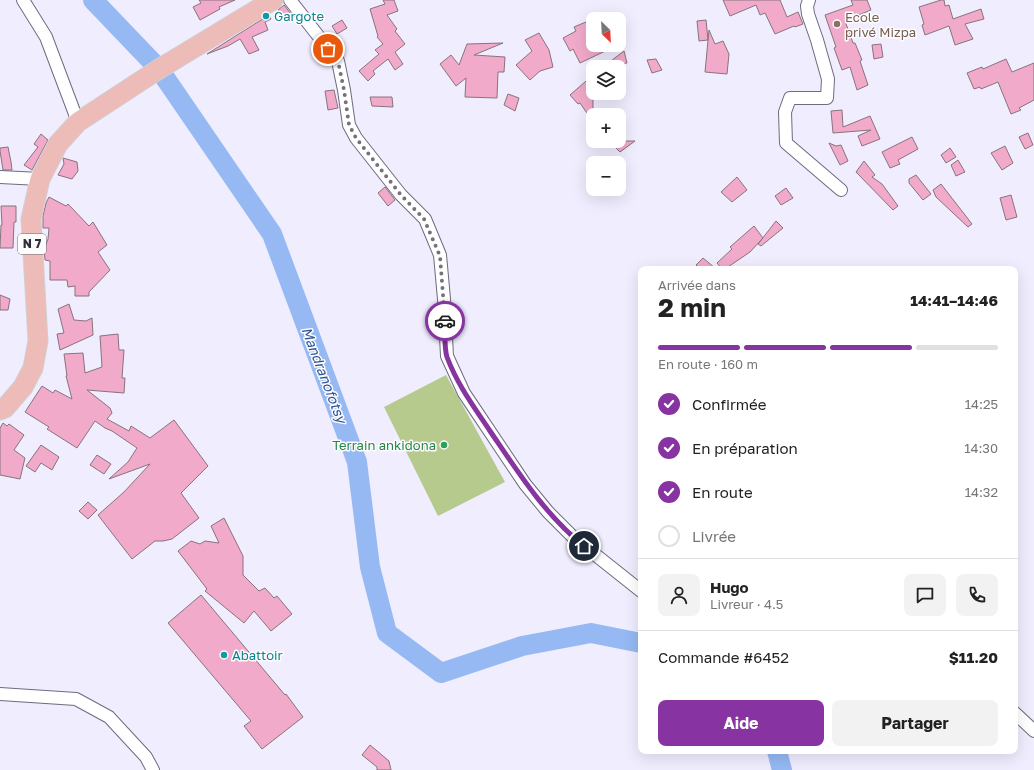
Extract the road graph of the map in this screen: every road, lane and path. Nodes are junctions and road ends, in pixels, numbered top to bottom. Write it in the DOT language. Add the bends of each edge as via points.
graph roads {
  1 [pos="23,0"];
  2 [pos="273,0"];
  3 [pos="290,0"];
  4 [pos="809,0"];
  5 [pos="78,122"];
  6 [pos="0,177"];
  7 [pos="40,179"];
  8 [pos="841,190"];
  9 [pos="0,410"];
  10 [pos="638,589"];
  11 [pos="0,694"];
  12 [pos="1018,716"];
  13 [pos="1034,731"];
  14 [pos="153,770"];
  1 -- 5 [label="street" via="46,37"];
  2 -- 5 [label="main road, N 7"];
  3 -- 10 [label="street" via="338,61 349,125 356,138 401,195 424,219 440,256 447,356 464,393 525,484 548,512 573,537"];
  4 -- 8 [label="street" via="808,14 828,79 827,98 790,98 785,112 786,142"];
  5 -- 7 [label="main road, N 7" via="58,144"];
  6 -- 7 [label="street"];
  7 -- 9 [label="main road, N 7" via="31,219 38,341 32,368 23,387 5,408"];
  11 -- 14 [label="street" via="76,699 109,716 146,758"];
  12 -- 13 [label="street"];
}
